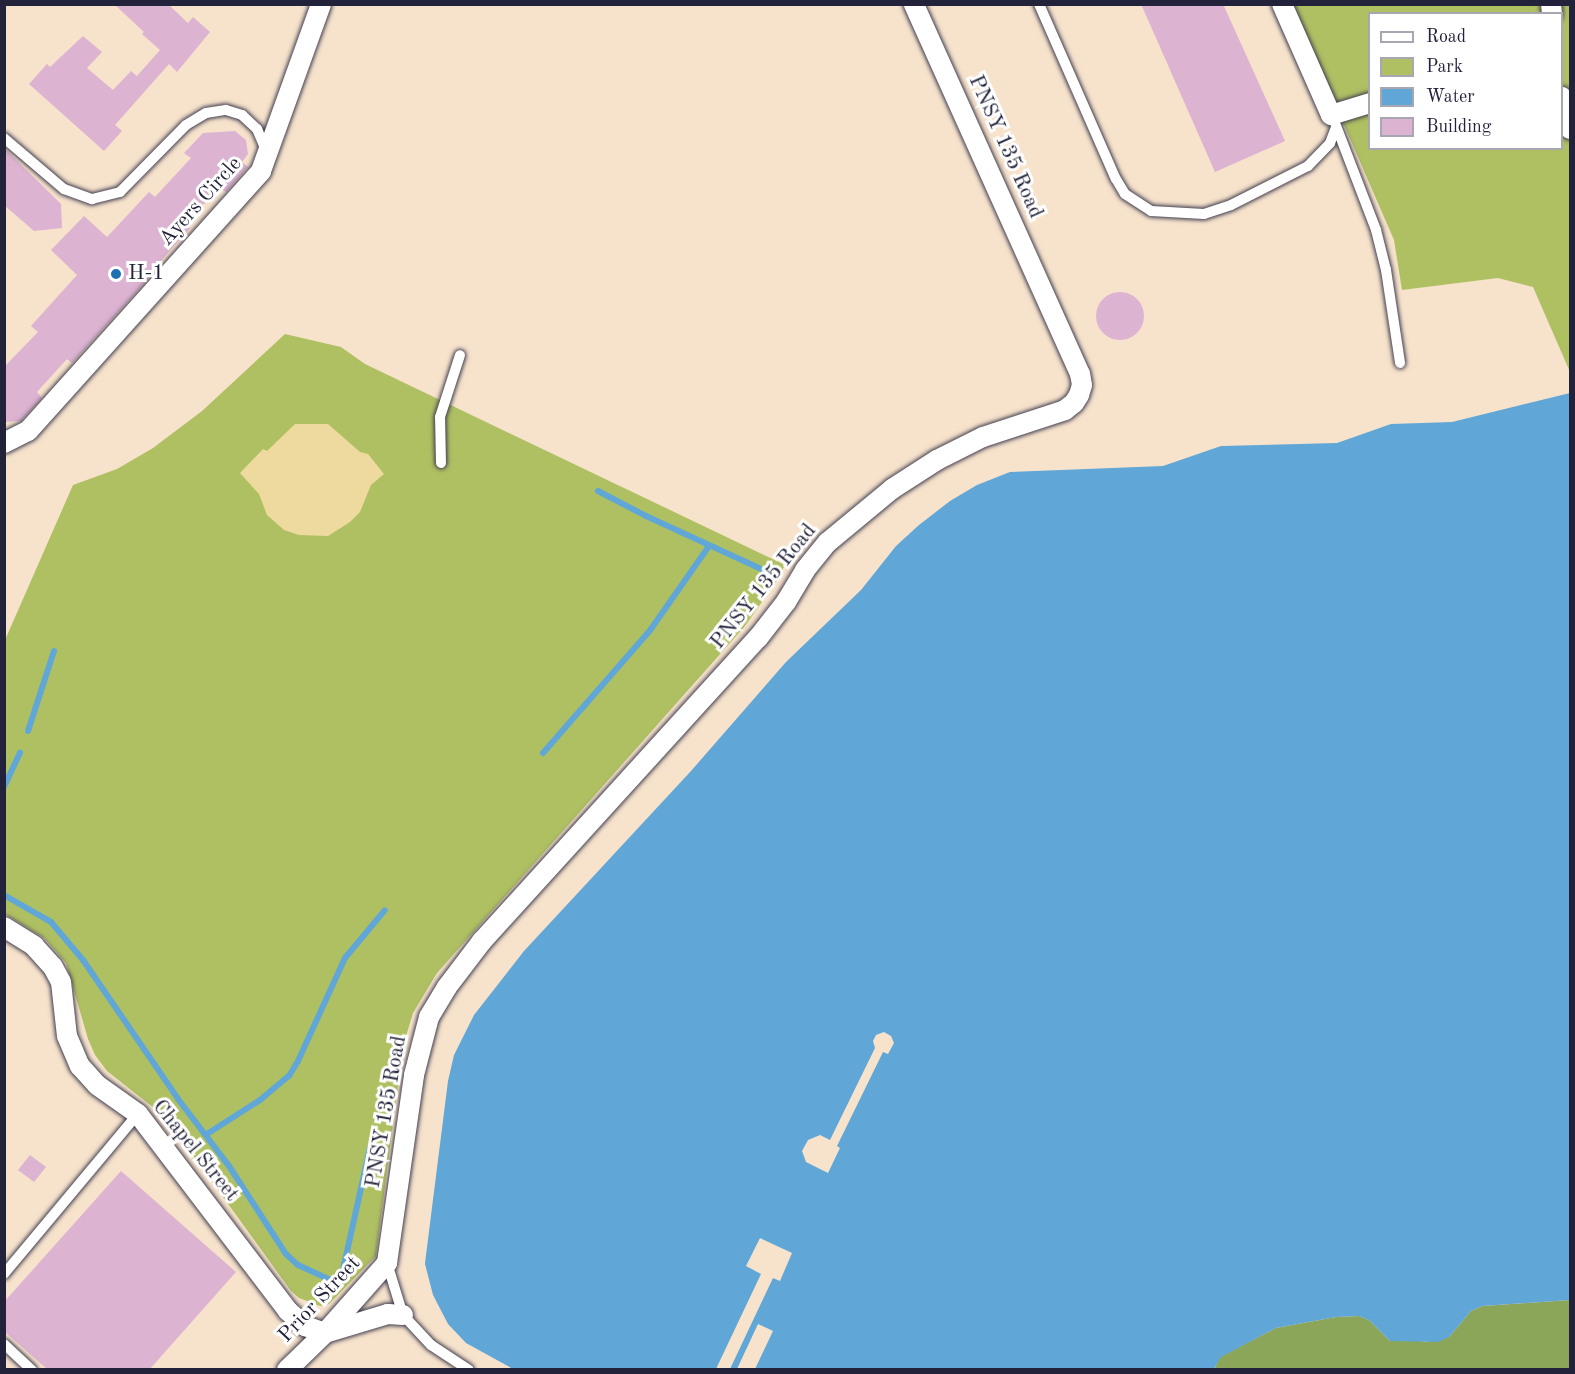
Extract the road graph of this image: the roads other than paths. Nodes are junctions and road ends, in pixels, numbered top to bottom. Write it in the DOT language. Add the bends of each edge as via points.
graph roads {
  1 [pos="321,4"];
  2 [pos="914,4"];
  3 [pos="1039,4"];
  4 [pos="1282,4"];
  5 [pos="1563,101"];
  6 [pos="1368,104"];
  7 [pos="1334,121"];
  8 [pos="1570,129"];
  9 [pos="4,138"];
  10 [pos="267,155"];
  11 [pos="460,355"];
  12 [pos="1400,363"];
  13 [pos="4,442"];
  14 [pos="441,463"];
  15 [pos="4,927"];
  16 [pos="138,1114"];
  17 [pos="387,1263"];
  18 [pos="4,1274"];
  19 [pos="403,1315"];
  20 [pos="325,1333"];
  21 [pos="4,1344"];
  22 [pos="32,1370"];
  23 [pos="287,1370"];
  24 [pos="470,1370"];
  1 -- 10 [label="street, Ayers Circle"];
  2 -- 17 [label="street, PNSY 135 Road" via="1080,375 1080,395 1065,410 983,437 937,460 891,489 828,542 758,638 482,941 429,1017 414,1075"];
  3 -- 7 [label="lane" via="1116,179 1125,194 1151,211 1204,214 1231,205 1308,165 1330,143"];
  4 -- 7 [label="street"];
  5 -- 8 [label="street"];
  6 -- 7 [label="street"];
  7 -- 12 [label="lane" via="1376,230"];
  9 -- 10 [label="lane" via="64,189 92,199 120,192 186,125 206,113 226,110 242,115 257,129"];
  10 -- 13 [label="street, Ayers Circle" via="257,176 28,431"];
  11 -- 14 [label="lane" via="440,417"];
  15 -- 16 [label="street, Chapel Street" via="34,946 53,967 61,982 67,1036 80,1066 97,1085"];
  16 -- 18 [label="lane"];
  16 -- 20 [label="street, Chapel Street" via="288,1311 305,1326"];
  17 -- 19 [label="lane"];
  17 -- 20 [label="street, Prior Street"];
  19 -- 20 [label="street" via="388,1314"];
  19 -- 24 [label="lane" via="431,1345"];
  20 -- 23 [label="street, Prior Street"];
  21 -- 22 [label="lane"];
}
